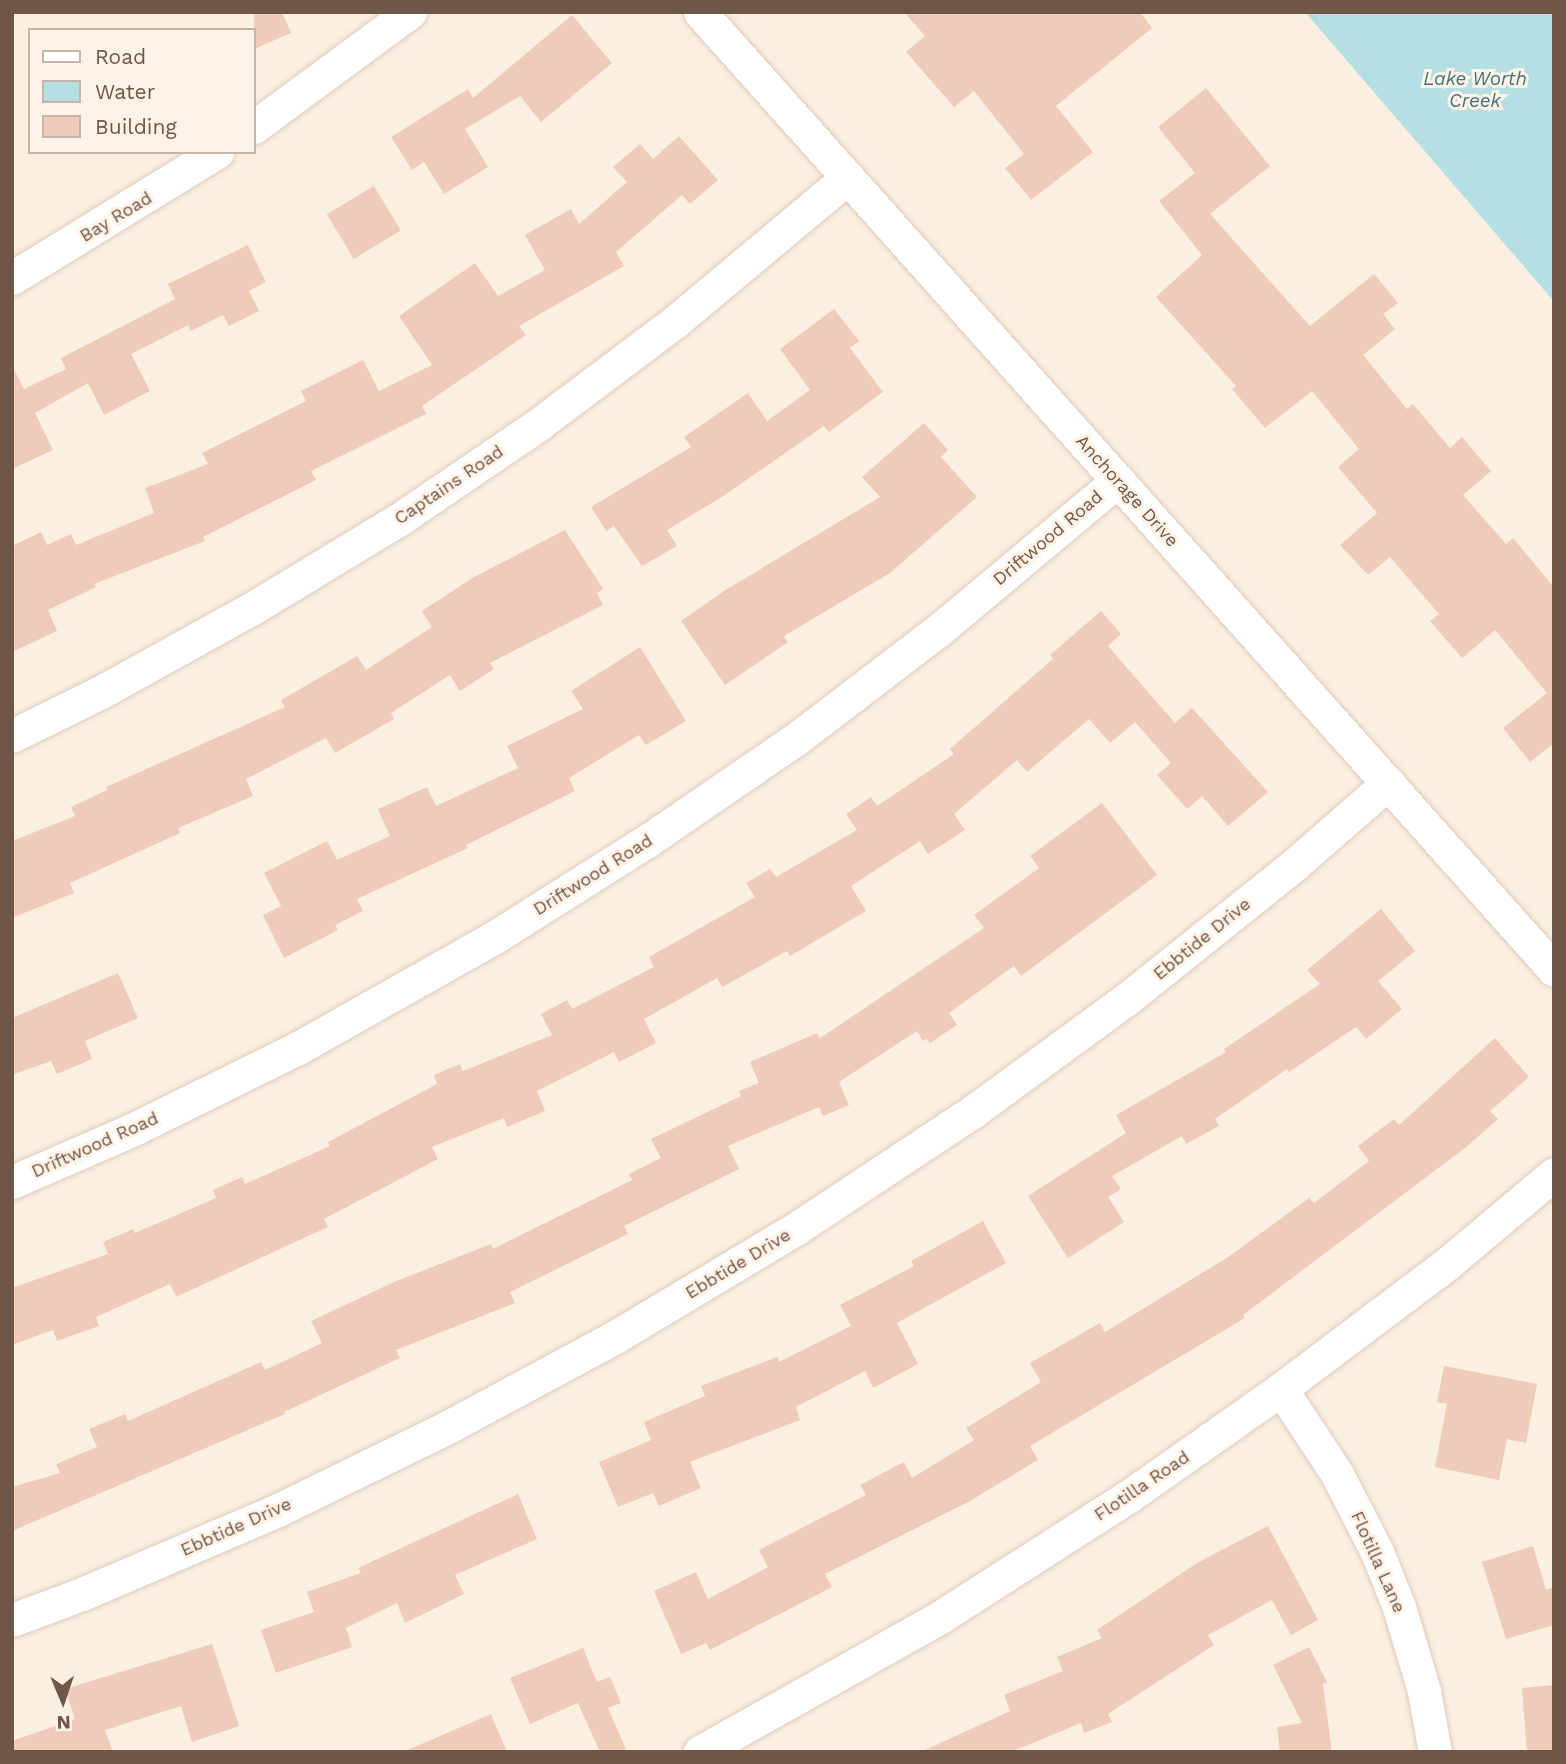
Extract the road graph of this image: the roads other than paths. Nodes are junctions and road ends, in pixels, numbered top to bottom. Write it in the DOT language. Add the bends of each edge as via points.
graph roads {
  1 [pos="410,12"];
  2 [pos="700,12"];
  3 [pos="256,126"];
  4 [pos="214,154"];
  5 [pos="848,177"];
  6 [pos="12,278"];
  7 [pos="1118,480"];
  8 [pos="12,736"];
  9 [pos="1388,783"];
  10 [pos="1554,970"];
  11 [pos="1554,1174"];
  12 [pos="12,1182"];
  13 [pos="1281,1389"];
  14 [pos="12,1620"];
  15 [pos="700,1752"];
  16 [pos="1435,1752"];
  1 -- 3 [label="street"];
  2 -- 5 [label="street, Anchorage Drive"];
  4 -- 6 [label="street, Bay Road"];
  5 -- 7 [label="street, Anchorage Drive"];
  5 -- 8 [label="street, Captains Road" via="676,321 539,424 408,512 251,609"];
  7 -- 9 [label="street, Anchorage Drive"];
  7 -- 12 [label="street, Driftwood Road" via="940,629 796,739 635,849 495,937 298,1048 136,1128"];
  9 -- 10 [label="street, Anchorage Drive"];
  9 -- 14 [label="street, Ebbtide Drive" via="1128,998 975,1110 797,1228 615,1337 448,1427 278,1510"];
  11 -- 13 [label="street, Flotilla Road" via="1448,1263"];
  13 -- 15 [label="street, Flotilla Road" via="1129,1496 942,1616"];
  13 -- 16 [label="street, Flotilla Lane" via="1337,1474 1377,1552 1424,1691"];
}
